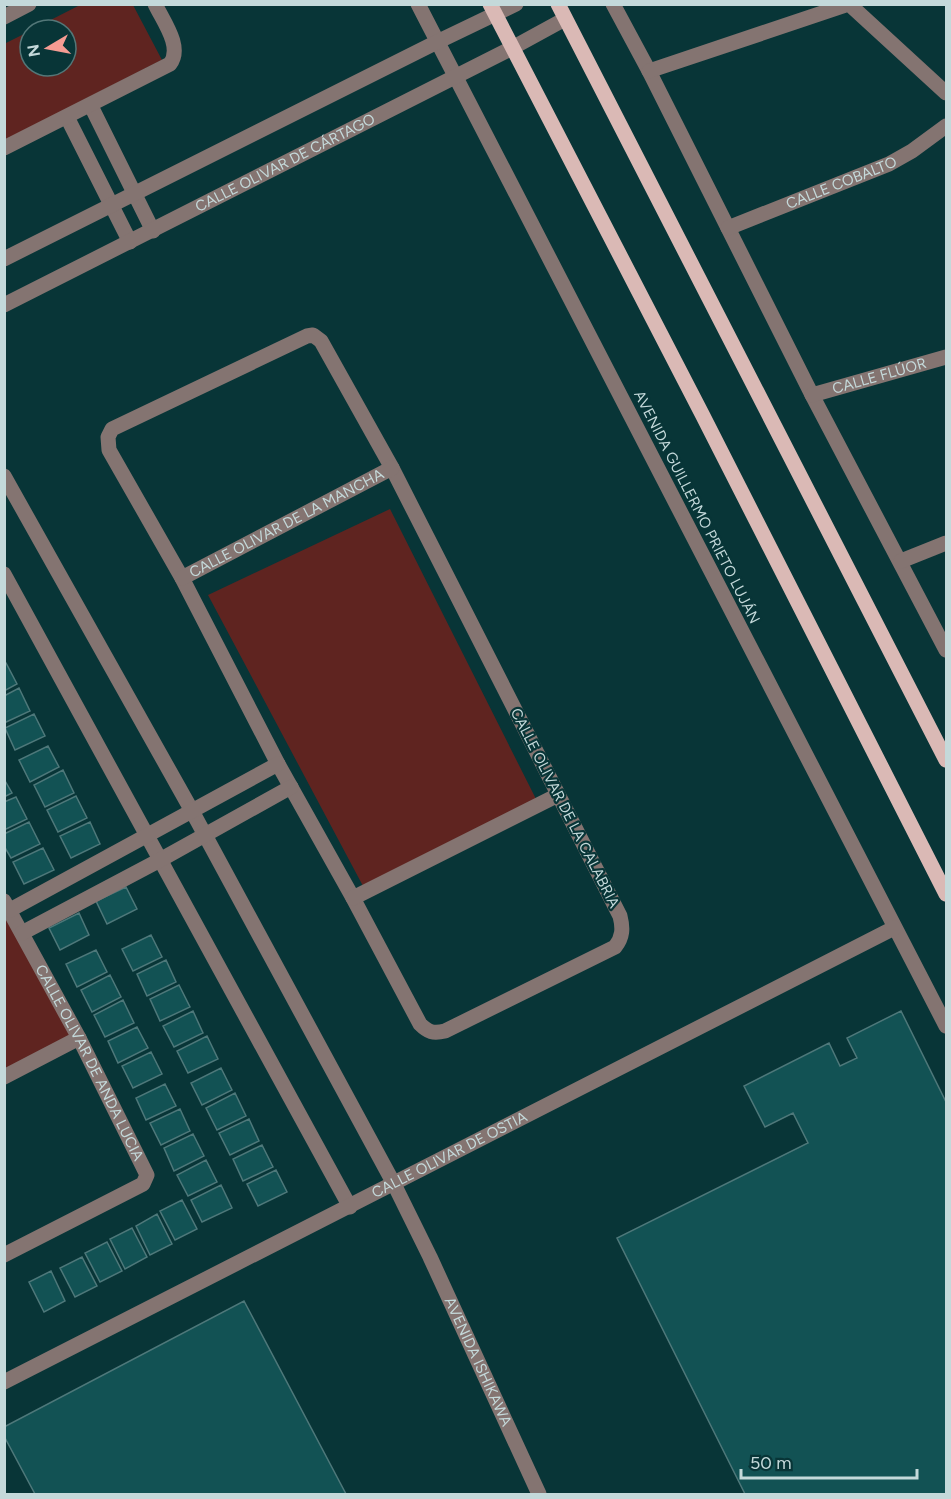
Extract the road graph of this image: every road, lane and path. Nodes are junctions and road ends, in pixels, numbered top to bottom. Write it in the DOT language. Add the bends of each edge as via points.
graph roads {
  1 [pos="30,4"];
  2 [pos="155,4"];
  3 [pos="418,4"];
  4 [pos="516,4"];
  5 [pos="558,4"];
  6 [pos="613,4"];
  7 [pos="849,4"];
  8 [pos="492,10"];
  9 [pos="4,17"];
  10 [pos="565,19"];
  11 [pos="436,42"];
  12 [pos="513,48"];
  13 [pos="649,71"];
  14 [pos="454,77"];
  15 [pos="946,93"];
  16 [pos="91,106"];
  17 [pos="67,117"];
  18 [pos="946,126"];
  19 [pos="4,148"];
  20 [pos="134,193"];
  21 [pos="111,205"];
  22 [pos="728,228"];
  23 [pos="153,231"];
  24 [pos="130,242"];
  25 [pos="4,259"];
  26 [pos="4,305"];
  27 [pos="946,357"];
  28 [pos="812,395"];
  29 [pos="392,468"];
  30 [pos="4,476"];
  31 [pos="946,543"];
  32 [pos="901,561"];
  33 [pos="4,574"];
  34 [pos="182,579"];
  35 [pos="946,650"];
  36 [pos="917,704"];
  37 [pos="946,733"];
  38 [pos="946,760"];
  39 [pos="278,764"];
  40 [pos="291,788"];
  41 [pos="558,795"];
  42 [pos="192,811"];
  43 [pos="147,835"];
  44 [pos="205,836"];
  45 [pos="160,861"];
  46 [pos="946,894"];
  47 [pos="353,898"];
  48 [pos="7,905"];
  49 [pos="894,928"];
  50 [pos="22,933"];
  51 [pos="946,1026"];
  52 [pos="79,1038"];
  53 [pos="4,1077"];
  54 [pos="394,1184"];
  55 [pos="350,1207"];
  56 [pos="4,1255"];
  57 [pos="4,1382"];
  58 [pos="539,1494"];
  1 -- 9 [label="street"];
  2 -- 16 [label="street" via="173,42 174,58 170,64"];
  3 -- 11 [label="street, AVENIDA GUILLERMO PRIETO LUJÁN"];
  4 -- 8 [label="street"];
  5 -- 10 [label="main road"];
  6 -- 13 [label="street"];
  7 -- 13 [label="street"];
  7 -- 15 [label="street"];
  8 -- 11 [label="street"];
  8 -- 12 [label="main road"];
  10 -- 12 [label="street, CALLE OLIVAR DE CÁRTAGO"];
  10 -- 36 [label="main road"];
  11 -- 14 [label="street, AVENIDA GUILLERMO PRIETO LUJÁN"];
  11 -- 20 [label="street"];
  12 -- 14 [label="street, CALLE OLIVAR DE CÁRTAGO"];
  12 -- 46 [label="main road"];
  13 -- 22 [label="street"];
  14 -- 23 [label="street, CALLE OLIVAR DE CÁRTAGO"];
  14 -- 49 [label="street, AVENIDA GUILLERMO PRIETO LUJÁN"];
  16 -- 17 [label="street"];
  16 -- 20 [label="street"];
  17 -- 19 [label="street"];
  17 -- 21 [label="street"];
  18 -- 22 [label="street, CALLE COBALTO" via="889,164"];
  20 -- 21 [label="street"];
  20 -- 23 [label="street"];
  21 -- 24 [label="street"];
  21 -- 25 [label="street"];
  22 -- 28 [label="street"];
  23 -- 24 [label="street, CALLE OLIVAR DE CÁRTAGO"];
  24 -- 26 [label="street, CALLE OLIVAR DE CÁRTAGO"];
  27 -- 28 [label="street, CALLE FLÚOR"];
  28 -- 32 [label="street"];
  29 -- 34 [label="street, CALLE OLIVAR DE LA MANCHA"];
  29 -- 34 [label="street, CALLE OLIVAR DE LA CALABRIA" via="321,341 313,335 112,429 109,450"];
  29 -- 41 [label="street, CALLE OLIVAR DE LA CALABRIA"];
  30 -- 42 [label="street, AVENIDA ISHIKAWA"];
  31 -- 32 [label="street"];
  32 -- 35 [label="street"];
  33 -- 43 [label="street"];
  34 -- 39 [label="street, CALLE OLIVAR DE LA CALABRIA"];
  36 -- 37 [label="main road"];
  36 -- 38 [label="main road"];
  39 -- 40 [label="street, CALLE OLIVAR DE LA CALABRIA"];
  39 -- 42 [label="street"];
  40 -- 44 [label="street"];
  40 -- 47 [label="street, CALLE OLIVAR DE LA CALABRIA"];
  41 -- 47 [label="street"];
  41 -- 47 [label="street, CALLE OLIVAR DE LA CALABRIA" via="620,916 621,940 604,952 435,1034 420,1024"];
  42 -- 43 [label="street"];
  42 -- 44 [label="street, AVENIDA ISHIKAWA"];
  43 -- 45 [label="street"];
  43 -- 48 [label="street"];
  44 -- 45 [label="street"];
  44 -- 54 [label="street, AVENIDA ISHIKAWA"];
  45 -- 50 [label="street"];
  45 -- 55 [label="street"];
  48 -- 50 [label="street, CALLE OLIVAR DE ANDA LUCIA"];
  49 -- 51 [label="street, AVENIDA GUILLERMO PRIETO LUJÁN"];
  49 -- 54 [label="street, CALLE OLIVAR DE OSTIA"];
  50 -- 52 [label="street, CALLE OLIVAR DE ANDA LUCIA"];
  52 -- 53 [label="street"];
  52 -- 56 [label="street, CALLE OLIVAR DE ANDA LUCIA" via="145,1169 146,1180"];
  54 -- 55 [label="street, CALLE OLIVAR DE OSTIA"];
  54 -- 58 [label="street, AVENIDA ISHIKAWA"];
  55 -- 57 [label="street, CALLE OLIVAR DE OSTIA"];
}
